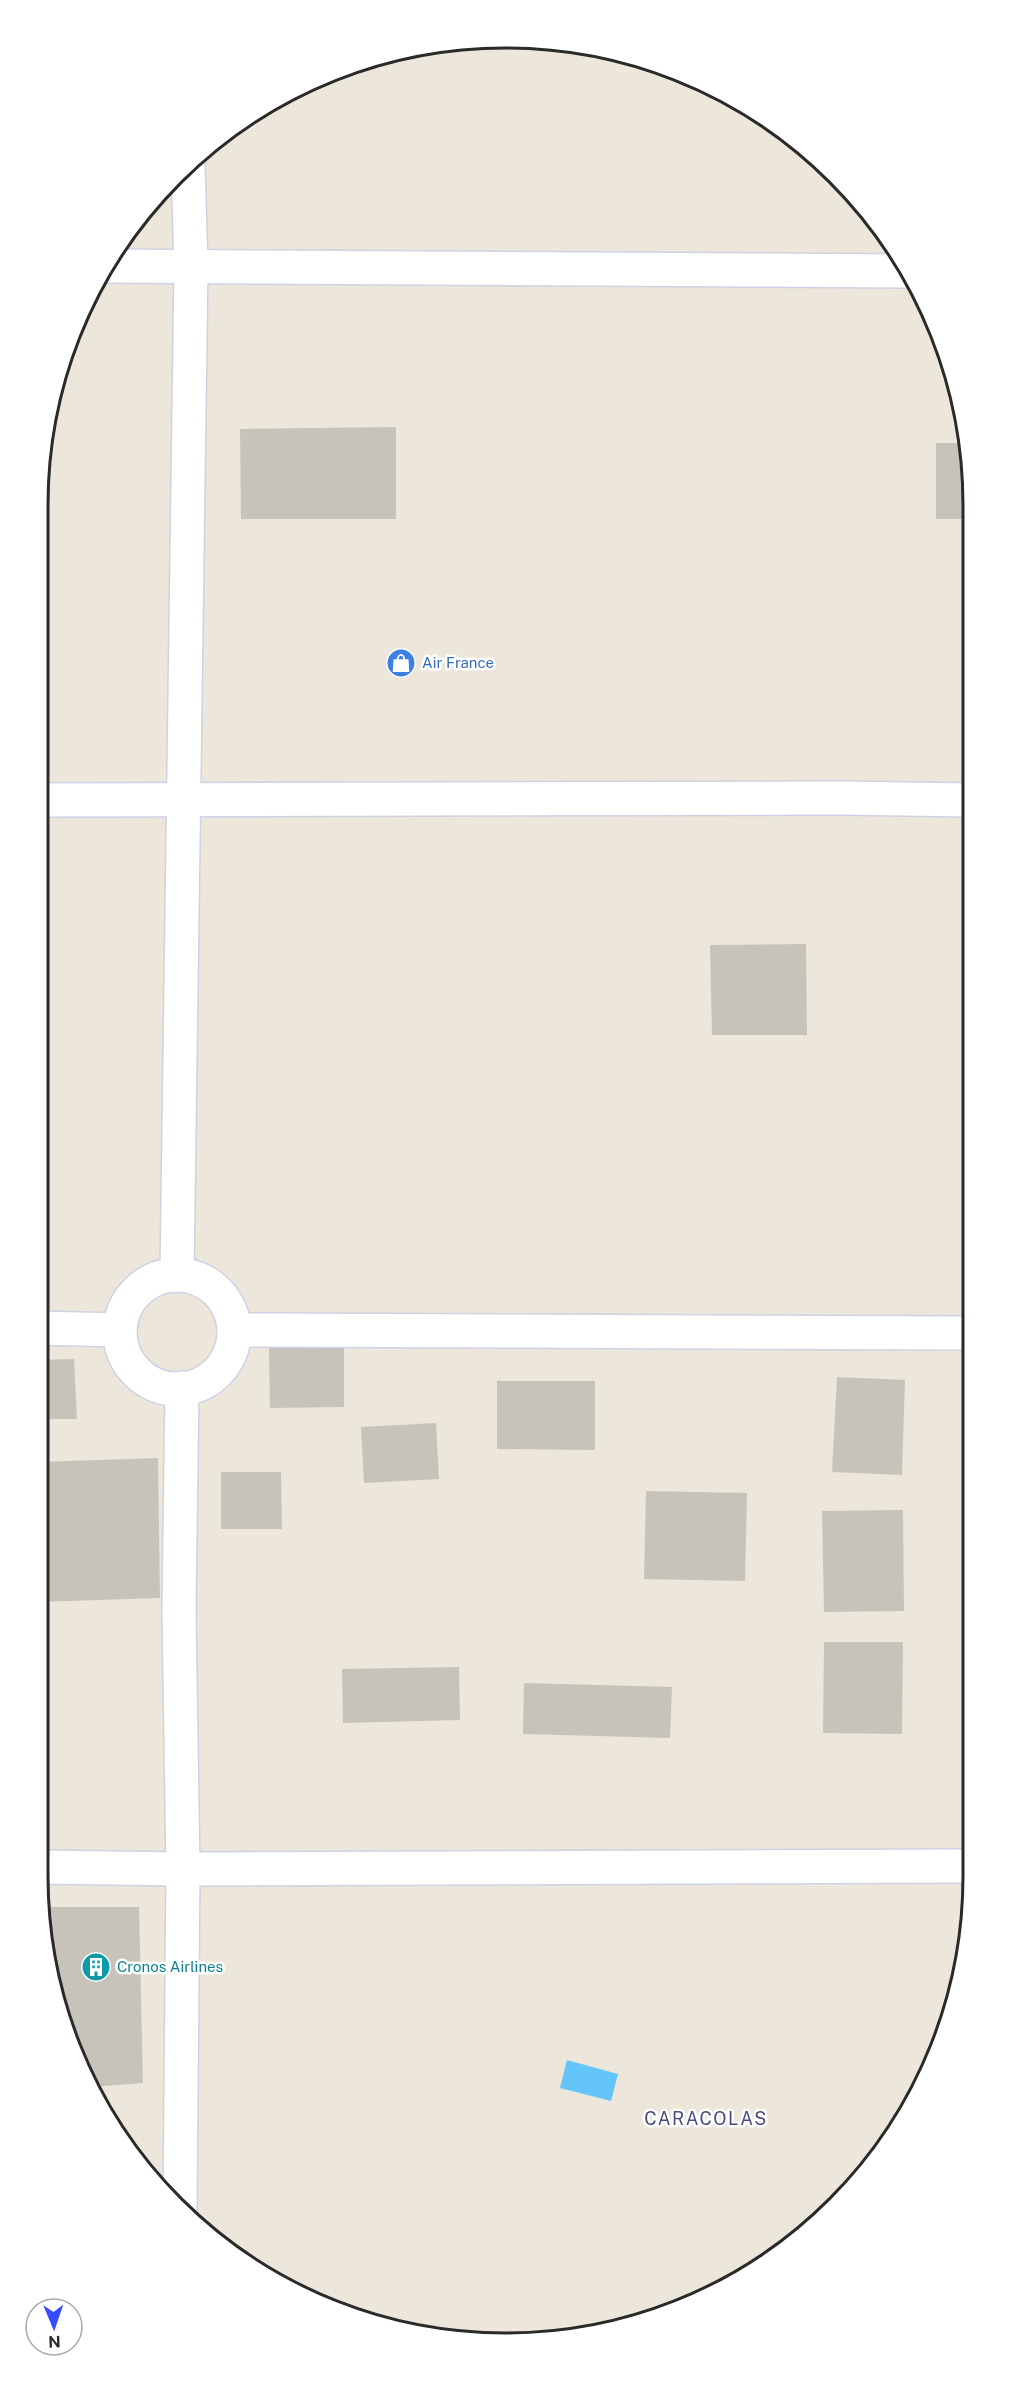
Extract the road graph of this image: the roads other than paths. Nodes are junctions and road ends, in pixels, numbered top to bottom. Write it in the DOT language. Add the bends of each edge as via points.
graph roads {
  1 [pos="188,176"];
  2 [pos="116,266"];
  3 [pos="191,267"];
  4 [pos="898,271"];
  5 [pos="182,799"];
  6 [pos="48,800"];
  7 [pos="963,800"];
  8 [pos="177,1275"];
  9 [pos="48,1328"];
  10 [pos="120,1330"];
  11 [pos="234,1330"];
  12 [pos="963,1333"];
  13 [pos="182,1388"];
  14 [pos="963,1866"];
  15 [pos="48,1867"];
  16 [pos="183,1869"];
  17 [pos="180,2197"];
  1 -- 3 [label="street"];
  2 -- 3 [label="street"];
  3 -- 4 [label="street"];
  3 -- 5 [label="street"];
  5 -- 6 [label="street"];
  5 -- 7 [label="street"];
  5 -- 8 [label="street"];
  8 -- 10 [label="street" via="152,1280 142,1287 126,1306"];
  8 -- 11 [label="street" via="201,1280 217,1291 228,1306"];
  9 -- 10 [label="street"];
  10 -- 13 [label="street" via="126,1356 143,1377 155,1384"];
  11 -- 12 [label="street"];
  11 -- 13 [label="street" via="229,1354 215,1374"];
  13 -- 16 [label="street" via="179,1610"];
  14 -- 16 [label="street"];
  15 -- 16 [label="street"];
  16 -- 17 [label="street"];
}
